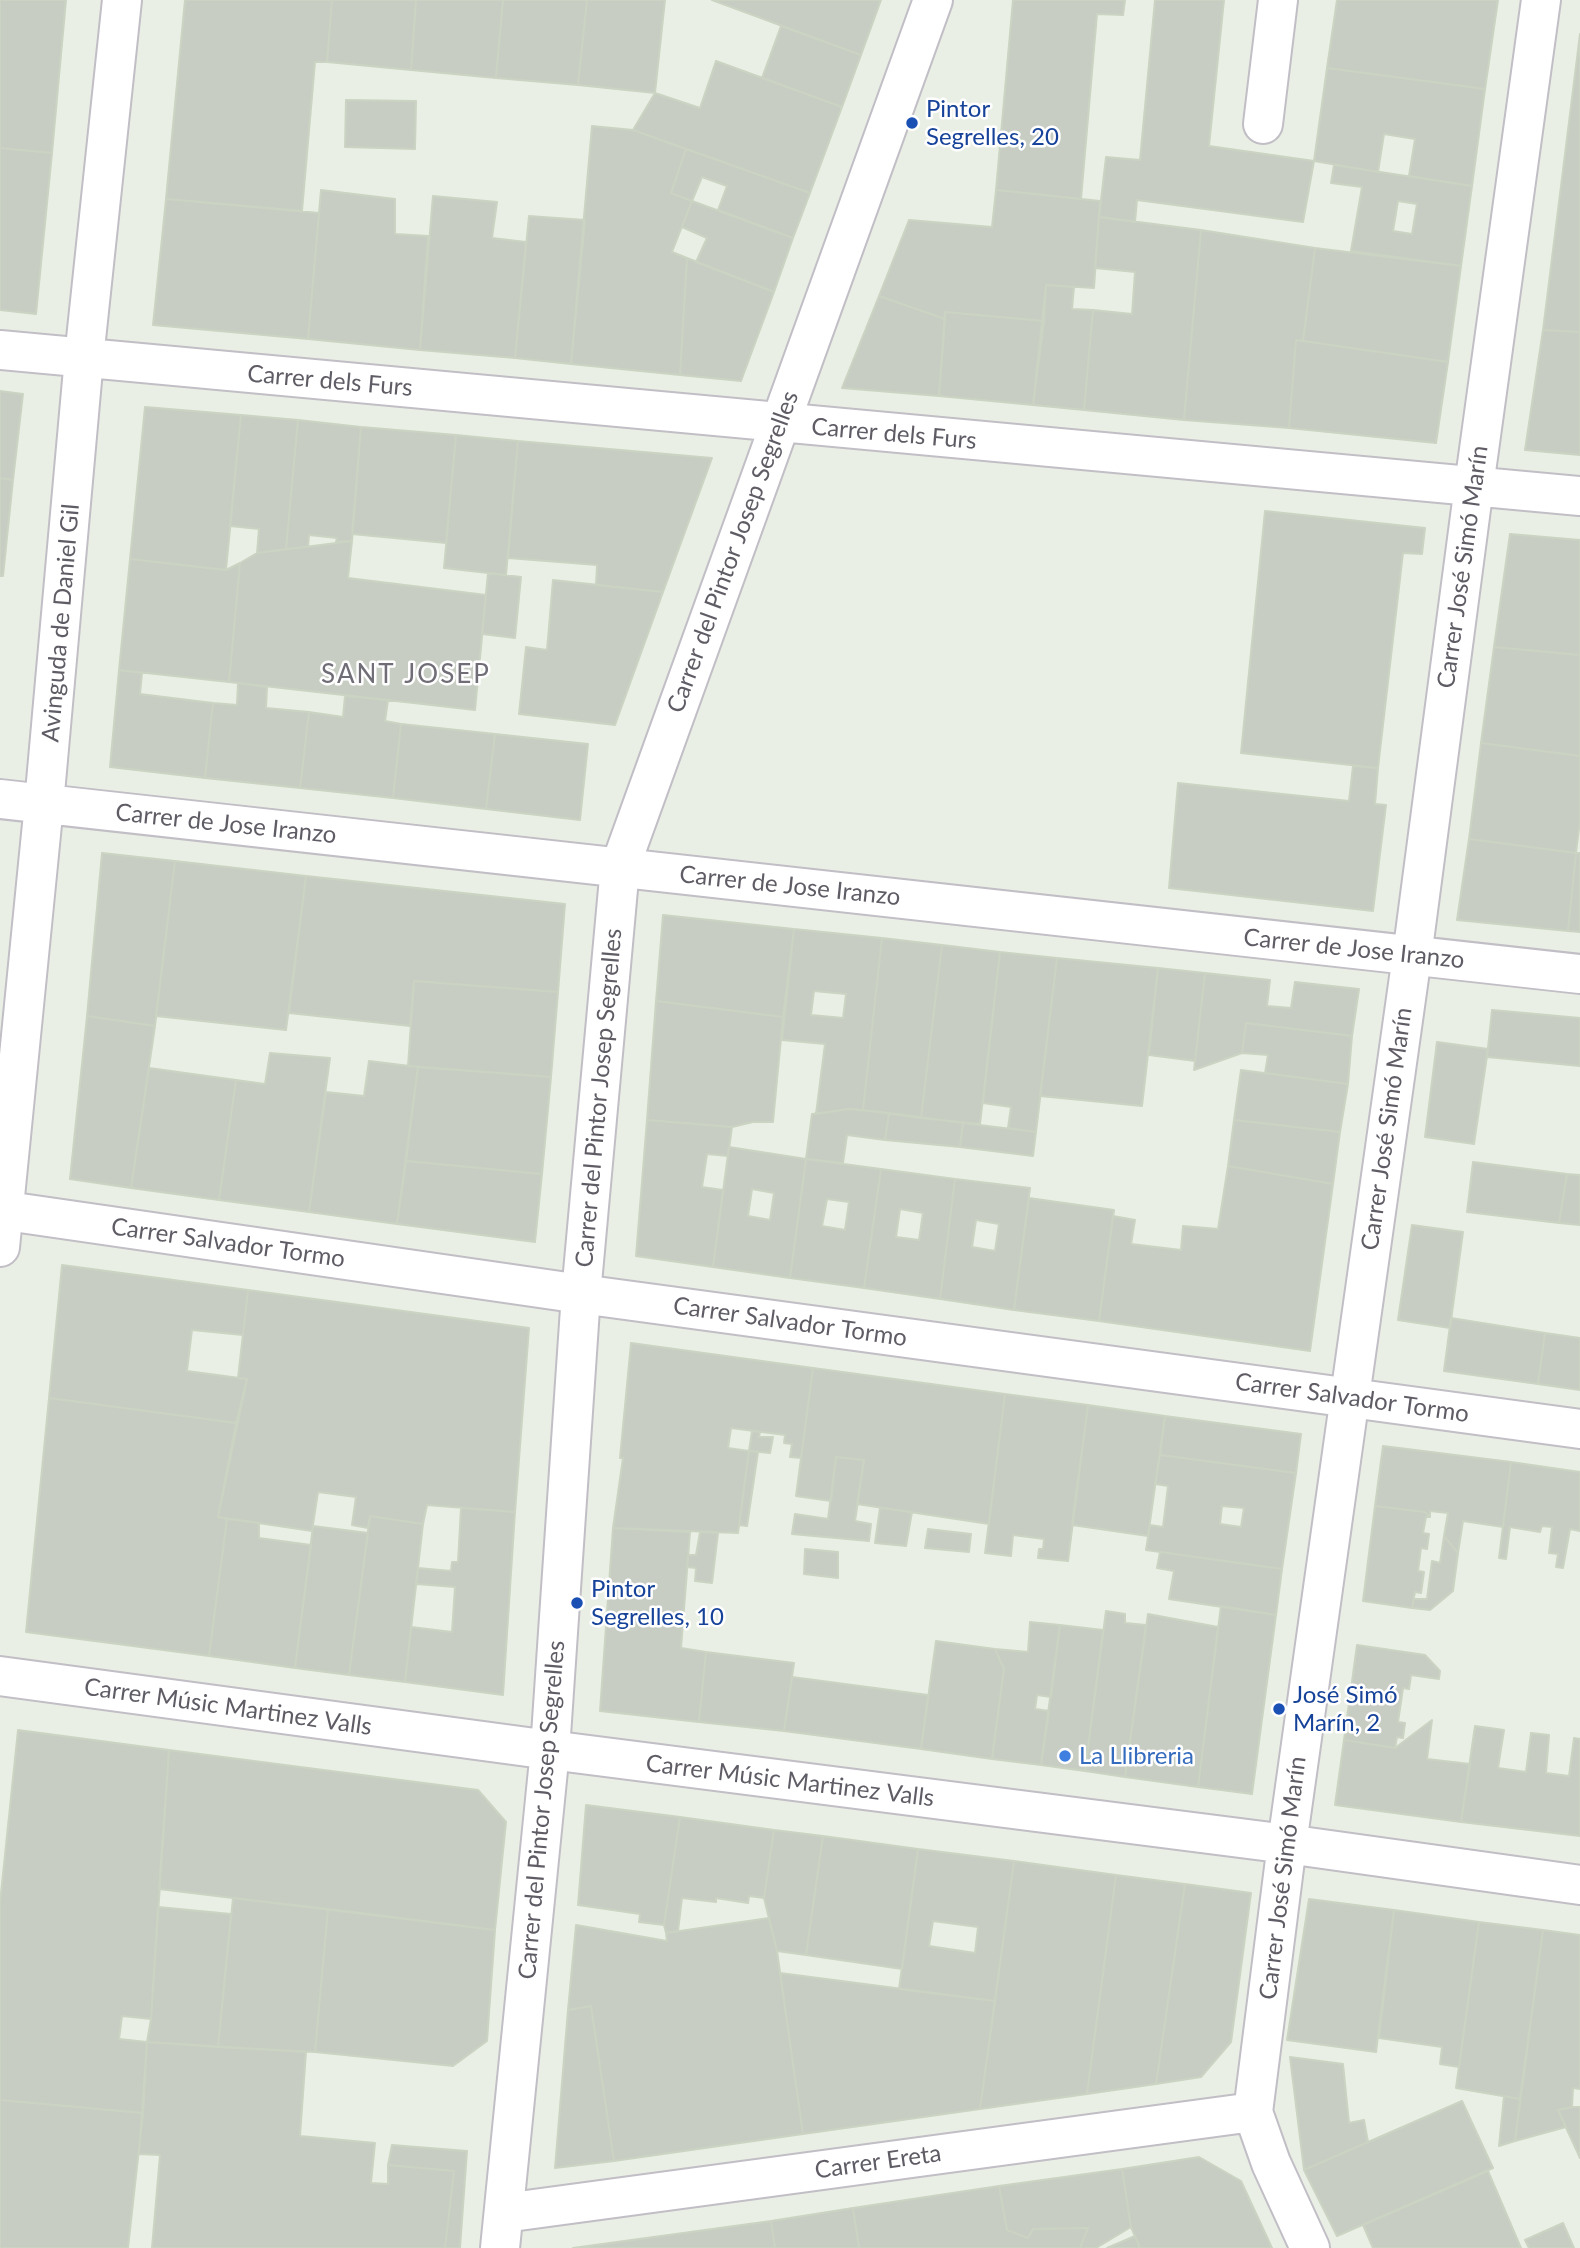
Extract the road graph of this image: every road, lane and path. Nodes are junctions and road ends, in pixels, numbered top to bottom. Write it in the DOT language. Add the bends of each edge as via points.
graph roads {
  1 [pos="122,0"];
  2 [pos="933,0"];
  3 [pos="1278,0"];
  4 [pos="1542,0"];
  5 [pos="1264,124"];
  6 [pos="0,350"];
  7 [pos="84,358"];
  8 [pos="780,424"];
  9 [pos="1474,486"];
  10 [pos="1580,496"];
  11 [pos="0,799"];
  12 [pos="44,804"];
  13 [pos="620,867"];
  14 [pos="1412,956"];
  15 [pos="1580,974"];
  16 [pos="1,1223"];
  17 [pos="581,1294"];
  18 [pos="1349,1397"];
  19 [pos="1580,1429"];
  20 [pos="0,1676"];
  21 [pos="550,1750"];
  22 [pos="1287,1844"];
  23 [pos="1580,1885"];
  24 [pos="1253,2112"];
  25 [pos="502,2231"];
  26 [pos="1310,2248"];
  1 -- 7 [label="street, Avinguda de Daniel Gil"];
  2 -- 8 [label="street, Carrer del Pintor Josep Segrelles"];
  3 -- 5 [label="street"];
  4 -- 9 [label="street, Carrer José Simó Marín"];
  6 -- 7 [label="street, Carrer dels Furs"];
  7 -- 8 [label="street, Carrer dels Furs"];
  7 -- 12 [label="street, Avinguda de Daniel Gil"];
  8 -- 9 [label="street, Carrer dels Furs"];
  8 -- 13 [label="street, Carrer del Pintor Josep Segrelles"];
  9 -- 10 [label="street, Carrer dels Furs"];
  9 -- 14 [label="street, Carrer José Simó Marín"];
  11 -- 12 [label="street, Carrer de Jose Iranzo"];
  12 -- 13 [label="street, Carrer de Jose Iranzo"];
  12 -- 16 [label="street, Avinguda de Daniel Gil"];
  13 -- 14 [label="street, Carrer de Jose Iranzo"];
  13 -- 17 [label="street, Carrer del Pintor Josep Segrelles"];
  14 -- 15 [label="street, Carrer de Jose Iranzo"];
  14 -- 18 [label="street, Carrer José Simó Marín"];
  16 -- 17 [label="street, Carrer Salvador Tormo"];
  17 -- 18 [label="street, Carrer Salvador Tormo"];
  17 -- 21 [label="street, Carrer del Pintor Josep Segrelles"];
  18 -- 19 [label="street, Carrer Salvador Tormo"];
  18 -- 22 [label="street, Carrer José Simó Marín"];
  20 -- 21 [label="street, Carrer Músic Martinez Valls"];
  21 -- 22 [label="street, Carrer Músic Martinez Valls"];
  21 -- 25 [label="street, Carrer del Pintor Josep Segrelles"];
  22 -- 23 [label="street, Carrer Músic Martinez Valls"];
  22 -- 24 [label="street, Carrer José Simó Marín"];
  24 -- 25 [label="street, Carrer Ereta"];
  24 -- 26 [label="street, Carrer José Simó Marín"];
}
